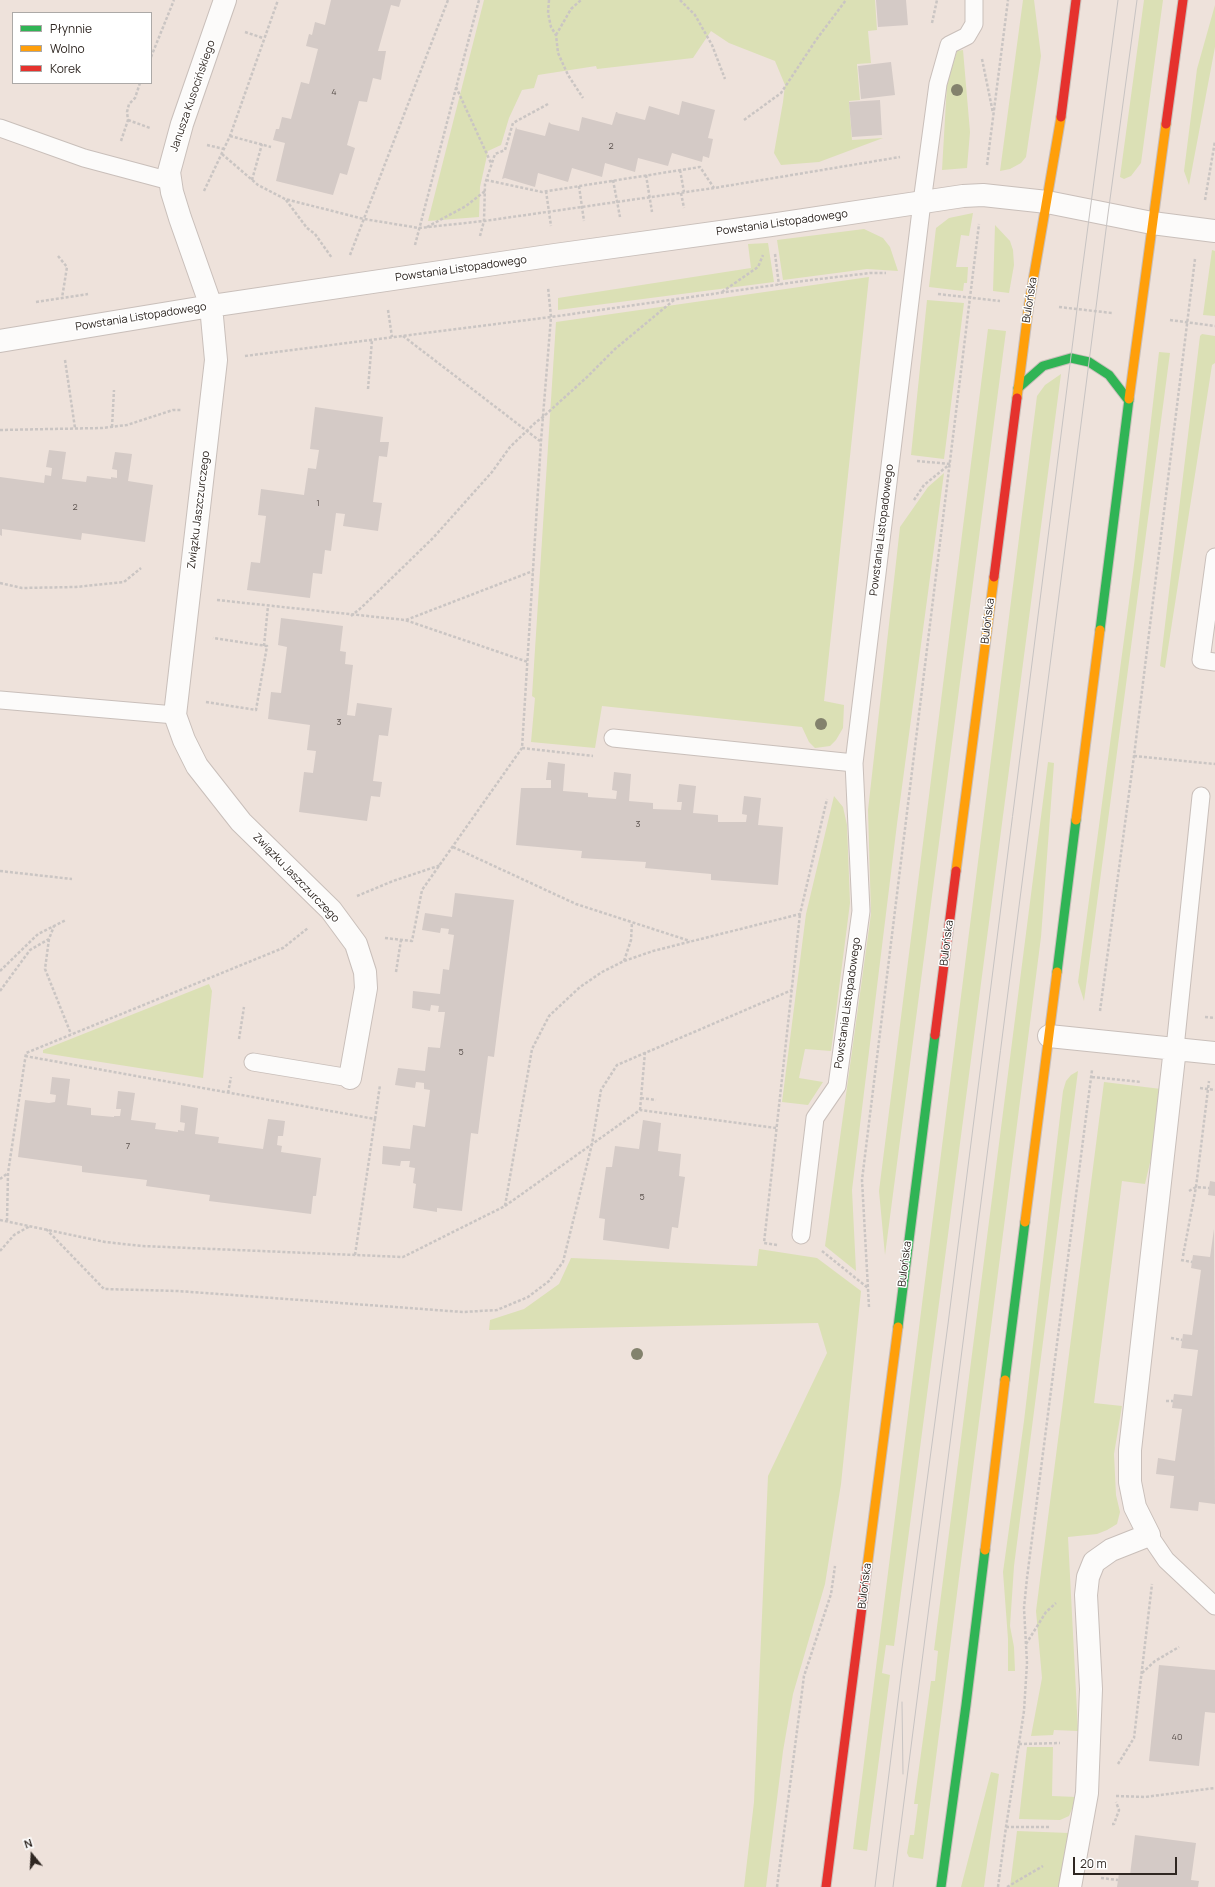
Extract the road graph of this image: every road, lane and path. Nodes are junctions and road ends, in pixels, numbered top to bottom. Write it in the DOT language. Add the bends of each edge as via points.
graph roads {
  1 [pos="174,0"];
  2 [pos="225,0"];
  3 [pos="278,0"];
  4 [pos="448,0"];
  5 [pos="479,0"];
  6 [pos="549,0"];
  7 [pos="581,0"];
  8 [pos="680,0"];
  9 [pos="846,0"];
  10 [pos="974,0"];
  11 [pos="1008,0"];
  12 [pos="1076,0"];
  13 [pos="1183,0"];
  14 [pos="974,24"];
  15 [pos="556,35"];
  16 [pos="152,54"];
  17 [pos="725,79"];
  18 [pos="140,84"];
  19 [pos="456,87"];
  20 [pos="583,98"];
  21 [pos="548,104"];
  22 [pos="993,116"];
  23 [pos="128,120"];
  24 [pos="744,120"];
  25 [pos="0,128"];
  26 [pos="230,136"];
  27 [pos="262,144"];
  28 [pos="271,147"];
  29 [pos="222,154"];
  30 [pos="907,156"];
  31 [pos="491,164"];
  32 [pos="680,170"];
  33 [pos="646,175"];
  34 [pos="252,180"];
  35 [pos="486,180"];
  36 [pos="613,180"];
  37 [pos="170,181"];
  38 [pos="579,186"];
  39 [pos="714,188"];
  40 [pos="485,191"];
  41 [pos="546,191"];
  42 [pos="682,192"];
  43 [pos="203,193"];
  44 [pos="983,195"];
  45 [pos="649,197"];
  46 [pos="285,199"];
  47 [pos="617,202"];
  48 [pos="922,202"];
  49 [pos="1047,202"];
  50 [pos="582,207"];
  51 [pos="549,212"];
  52 [pos="652,213"];
  53 [pos="686,216"];
  54 [pos="620,218"];
  55 [pos="364,219"];
  56 [pos="484,221"];
  57 [pos="1152,223"];
  58 [pos="585,225"];
  59 [pos="771,225"];
  60 [pos="419,228"];
  61 [pos="425,228"];
  62 [pos="1215,231"];
  63 [pos="555,255"];
  64 [pos="58,256"];
  65 [pos="776,259"];
  66 [pos="348,260"];
  67 [pos="335,263"];
  68 [pos="888,273"];
  69 [pos="406,277"];
  70 [pos="779,285"];
  71 [pos="721,292"];
  72 [pos="948,296"];
  73 [pos="62,298"];
  74 [pos="970,298"];
  75 [pos="674,299"];
  76 [pos="1029,304"];
  77 [pos="212,306"];
  78 [pos="1140,316"];
  79 [pos="551,317"];
  80 [pos="1215,326"];
  81 [pos="402,336"];
  82 [pos="372,340"];
  83 [pos="0,341"];
  84 [pos="64,356"];
  85 [pos="216,360"];
  86 [pos="1018,388"];
  87 [pos="368,389"];
  88 [pos="114,390"];
  89 [pos="1129,401"];
  90 [pos="210,412"];
  91 [pos="543,418"];
  92 [pos="112,427"];
  93 [pos="75,428"];
  94 [pos="0,430"];
  95 [pos="527,431"];
  96 [pos="540,441"];
  97 [pos="910,461"];
  98 [pos="950,464"];
  99 [pos="1215,557"];
  100 [pos="141,568"];
  101 [pos="533,571"];
  102 [pos="0,583"];
  103 [pos="189,597"];
  104 [pos="268,606"];
  105 [pos="351,616"];
  106 [pos="405,620"];
  107 [pos="209,638"];
  108 [pos="264,646"];
  109 [pos="528,662"];
  110 [pos="1215,662"];
  111 [pos="0,700"];
  112 [pos="202,702"];
  113 [pos="175,715"];
  114 [pos="613,738"];
  115 [pos="1134,756"];
  116 [pos="854,763"];
  117 [pos="1215,764"];
  118 [pos="1201,796"];
  119 [pos="453,847"];
  120 [pos="441,865"];
  121 [pos="0,871"];
  122 [pos="72,880"];
  123 [pos="359,902"];
  124 [pos="800,914"];
  125 [pos="66,920"];
  126 [pos="632,922"];
  127 [pos="313,924"];
  128 [pos="54,926"];
  129 [pos="381,938"];
  130 [pos="49,939"];
  131 [pos="690,941"];
  132 [pos="27,946"];
  133 [pos="30,950"];
  134 [pos="624,961"];
  135 [pos="0,971"];
  136 [pos="792,990"];
  137 [pos="0,991"];
  138 [pos="71,1034"];
  139 [pos="1048,1036"];
  140 [pos="1175,1048"];
  141 [pos="645,1052"];
  142 [pos="1215,1053"];
  143 [pos="25,1056"];
  144 [pos="253,1062"];
  145 [pos="350,1078"];
  146 [pos="1215,1090"];
  147 [pos="640,1098"];
  148 [pos="656,1100"];
  149 [pos="640,1110"];
  150 [pos="776,1128"];
  151 [pos="592,1144"];
  152 [pos="8,1173"];
  153 [pos="0,1179"];
  154 [pos="1196,1187"];
  155 [pos="1209,1188"];
  156 [pos="1190,1192"];
  157 [pos="505,1206"];
  158 [pos="0,1220"];
  159 [pos="7,1221"];
  160 [pos="30,1226"];
  161 [pos="46,1229"];
  162 [pos="801,1235"];
  163 [pos="778,1245"];
  164 [pos="814,1250"];
  165 [pos="0,1251"];
  166 [pos="355,1254"];
  167 [pos="1177,1260"];
  168 [pos="1183,1261"];
  169 [pos="1192,1262"];
  170 [pos="1182,1268"];
  171 [pos="868,1288"];
  172 [pos="869,1311"];
  173 [pos="1172,1331"];
  174 [pos="1171,1346"];
  175 [pos="1164,1400"];
  176 [pos="1173,1401"];
  177 [pos="1149,1535"];
  178 [pos="1166,1560"];
  179 [pos="836,1564"];
  180 [pos="1088,1577"];
  181 [pos="1215,1606"];
  182 [pos="1026,1644"];
  183 [pos="1179,1647"];
  184 [pos="1142,1673"];
  185 [pos="1088,1742"];
  186 [pos="1019,1744"];
  187 [pos="1115,1770"];
  188 [pos="1215,1788"];
  189 [pos="1038,1826"];
  190 [pos="1108,1826"];
  191 [pos="1006,1827"];
  192 [pos="1094,1878"];
  193 [pos="1118,1880"];
  194 [pos="777,1887"];
  195 [pos="826,1887"];
  196 [pos="941,1887"];
  197 [pos="1070,1887"];
  1 -- 16 [label="path"];
  2 -- 37 [label="street, Janusza Kusocińskiego" via="177,137 169,172"];
  3 -- 26 [label="path"];
  4 -- 55 [label="path"];
  5 -- 19 [label="path"];
  6 -- 15 [label="path" via="548,13"];
  7 -- 15 [label="path" via="571,9"];
  8 -- 17 [label="path" via="694,15 712,45"];
  9 -- 24 [label="path" via="781,93"];
  10 -- 14 [label="lane"];
  11 -- 22 [label="path"];
  12 -- 49 [label="main road, Bulońska"];
  13 -- 57 [label="main road"];
  14 -- 22 [label="path"];
  14 -- 48 [label="lane" via="967,36 949,45 938,84"];
  15 -- 20 [label="path" via="558,53"];
  18 -- 23 [label="path" via="135,98 129,104"];
  19 -- 31 [label="path"];
  19 -- 60 [label="path"];
  21 -- 31 [label="path" via="513,123 506,150 495,154"];
  22 -- 44 [label="path"];
  25 -- 37 [label="lane" via="84,158"];
  26 -- 27 [label="path"];
  26 -- 29 [label="path"];
  27 -- 28 [label="path"];
  27 -- 34 [label="path"];
  29 -- 34 [label="path"];
  29 -- 43 [label="path"];
  30 -- 39 [label="path"];
  31 -- 35 [label="path"];
  32 -- 33 [label="path"];
  32 -- 39 [label="path" via="700,167"];
  32 -- 42 [label="path"];
  33 -- 36 [label="path"];
  33 -- 45 [label="path"];
  34 -- 46 [label="path"];
  35 -- 40 [label="path"];
  35 -- 41 [label="path"];
  36 -- 38 [label="path"];
  36 -- 47 [label="path"];
  37 -- 77 [label="street, Janusza Kusocińskiego" via="180,218"];
  38 -- 41 [label="path"];
  38 -- 50 [label="path"];
  39 -- 42 [label="path"];
  40 -- 56 [label="path"];
  40 -- 61 [label="path" via="466,206"];
  41 -- 51 [label="path"];
  42 -- 45 [label="path"];
  42 -- 53 [label="path"];
  44 -- 48 [label="street, Powstania Listopadowego"];
  44 -- 49 [label="street, Powstania Listopadowego"];
  44 -- 74 [label="path"];
  45 -- 47 [label="path"];
  45 -- 52 [label="path"];
  46 -- 55 [label="path"];
  46 -- 67 [label="path" via="307,228 315,234"];
  47 -- 50 [label="path"];
  47 -- 54 [label="path"];
  48 -- 59 [label="street, Powstania Listopadowego"];
  48 -- 116 [label="lane, Powstania Listopadowego"];
  49 -- 57 [label="street, Powstania Listopadowego"];
  49 -- 76 [label="main road, Bulońska"];
  50 -- 51 [label="path"];
  50 -- 58 [label="path"];
  51 -- 56 [label="path"];
  51 -- 63 [label="path"];
  55 -- 60 [label="path"];
  55 -- 66 [label="path"];
  56 -- 61 [label="path"];
  57 -- 62 [label="street, Powstania Listopadowego"];
  57 -- 78 [label="main road"];
  59 -- 63 [label="street, Powstania Listopadowego"];
  59 -- 71 [label="path" via="766,251 758,267"];
  60 -- 61 [label="path"];
  60 -- 69 [label="path"];
  63 -- 69 [label="street, Powstania Listopadowego"];
  64 -- 73 [label="path" via="67,267"];
  65 -- 70 [label="path"];
  68 -- 70 [label="path"];
  69 -- 77 [label="street, Powstania Listopadowego"];
  70 -- 71 [label="path"];
  71 -- 75 [label="path"];
  72 -- 74 [label="path"];
  74 -- 76 [label="path"];
  74 -- 98 [label="path"];
  75 -- 79 [label="path"];
  75 -- 91 [label="path" via="615,349"];
  76 -- 78 [label="path"];
  76 -- 86 [label="main road, Bulońska"];
  77 -- 83 [label="street, Powstania Listopadowego"];
  77 -- 85 [label="street, Związku Jaszczurczego"];
  78 -- 80 [label="path"];
  78 -- 89 [label="main road"];
  79 -- 81 [label="path"];
  79 -- 91 [label="path"];
  81 -- 82 [label="path"];
  81 -- 95 [label="path"];
  82 -- 85 [label="path"];
  82 -- 87 [label="path"];
  84 -- 93 [label="path"];
  85 -- 90 [label="street, Związku Jaszczurczego"];
  86 -- 89 [label="main road" via="1043,366 1071,358 1089,362 1109,374"];
  86 -- 195 [label="main road, Bulońska"];
  88 -- 92 [label="path"];
  89 -- 139 [label="main road"];
  90 -- 92 [label="path" via="173,410 127,425"];
  90 -- 103 [label="street, Związku Jaszczurczego"];
  91 -- 95 [label="path"];
  91 -- 96 [label="path"];
  92 -- 93 [label="path"];
  93 -- 94 [label="path"];
  95 -- 96 [label="path"];
  95 -- 105 [label="path" via="510,447 492,472 433,538"];
  96 -- 101 [label="path"];
  97 -- 98 [label="path"];
  98 -- 171 [label="path" via="862,1180"];
  99 -- 110 [label="lane" via="1201,660"];
  100 -- 102 [label="path" via="124,582 22,588"];
  101 -- 106 [label="path"];
  101 -- 109 [label="path"];
  103 -- 104 [label="path"];
  103 -- 113 [label="street, Związku Jaszczurczego"];
  104 -- 105 [label="path"];
  104 -- 108 [label="path"];
  105 -- 106 [label="path"];
  106 -- 109 [label="path"];
  107 -- 108 [label="path"];
  108 -- 112 [label="path" via="267,646 256,710"];
  109 -- 119 [label="path" via="522,748"];
  111 -- 113 [label="lane"];
  113 -- 145 [label="street, Związku Jaszczurczego" via="197,766 241,822 331,910 356,944 365,972 366,988"];
  114 -- 116 [label="lane"];
  115 -- 117 [label="path"];
  116 -- 124 [label="path" via="831,784"];
  116 -- 162 [label="lane, Powstania Listopadowego" via="861,911 837,1086 815,1118"];
  118 -- 140 [label="lane"];
  119 -- 120 [label="path"];
  119 -- 126 [label="path" via="576,904"];
  120 -- 123 [label="path" via="355,897"];
  120 -- 129 [label="path" via="422,890 412,941"];
  121 -- 122 [label="path"];
  124 -- 131 [label="path"];
  124 -- 136 [label="path"];
  125 -- 128 [label="path"];
  126 -- 131 [label="path"];
  126 -- 134 [label="path" via="631,940"];
  127 -- 138 [label="path" via="284,948"];
  128 -- 130 [label="path"];
  128 -- 132 [label="path" via="38,934"];
  130 -- 133 [label="path"];
  130 -- 138 [label="path" via="45,969"];
  131 -- 134 [label="path"];
  132 -- 133 [label="path"];
  132 -- 135 [label="path"];
  133 -- 137 [label="path"];
  134 -- 157 [label="path" via="580,987 549,1016 532,1049"];
  136 -- 141 [label="path"];
  136 -- 150 [label="path"];
  138 -- 143 [label="path" via="26,1053"];
  139 -- 140 [label="street"];
  139 -- 196 [label="main road" via="967,1697"];
  140 -- 142 [label="street"];
  140 -- 177 [label="street" via="1130,1450 1130,1482 1135,1507"];
  141 -- 147 [label="path"];
  141 -- 151 [label="path" via="617,1065 600,1090"];
  143 -- 152 [label="path"];
  143 -- 166 [label="path" via="375,1118"];
  144 -- 145 [label="lane, Związku Jaszczurczego"];
  146 -- 154 [label="path" via="1208,1089"];
  147 -- 148 [label="path"];
  147 -- 149 [label="path"];
  149 -- 150 [label="path"];
  149 -- 151 [label="path"];
  150 -- 163 [label="path" via="764,1243"];
  151 -- 157 [label="path"];
  151 -- 161 [label="path" via="563,1262 549,1281 528,1297 497,1310 463,1312 178,1291 104,1289"];
  152 -- 153 [label="path"];
  152 -- 159 [label="path"];
  154 -- 155 [label="path"];
  154 -- 156 [label="path"];
  154 -- 168 [label="path"];
  157 -- 166 [label="path" via="403,1257"];
  158 -- 159 [label="path"];
  159 -- 160 [label="path"];
  160 -- 161 [label="path"];
  160 -- 165 [label="path" via="14,1235"];
  161 -- 166 [label="path" via="105,1242 142,1246"];
  164 -- 171 [label="path" via="821,1251"];
  167 -- 168 [label="path"];
  168 -- 169 [label="path"];
  168 -- 170 [label="path"];
  171 -- 172 [label="path"];
  173 -- 174 [label="path"];
  175 -- 176 [label="path"];
  177 -- 178 [label="lane"];
  177 -- 180 [label="street" via="1111,1550 1094,1562"];
  178 -- 181 [label="lane"];
  178 -- 184 [label="path" via="1153,1578"];
  179 -- 194 [label="path" via="831,1594 804,1676"];
  180 -- 182 [label="path" via="1046,1612"];
  180 -- 185 [label="street"];
  183 -- 184 [label="path" via="1155,1661"];
  184 -- 187 [label="path" via="1134,1738"];
  185 -- 186 [label="path"];
  185 -- 197 [label="street" via="1087,1793"];
  188 -- 190 [label="path" via="1145,1797 1113,1796 1119,1810 1114,1824"];
  189 -- 191 [label="path"];
  192 -- 193 [label="path"];
}
